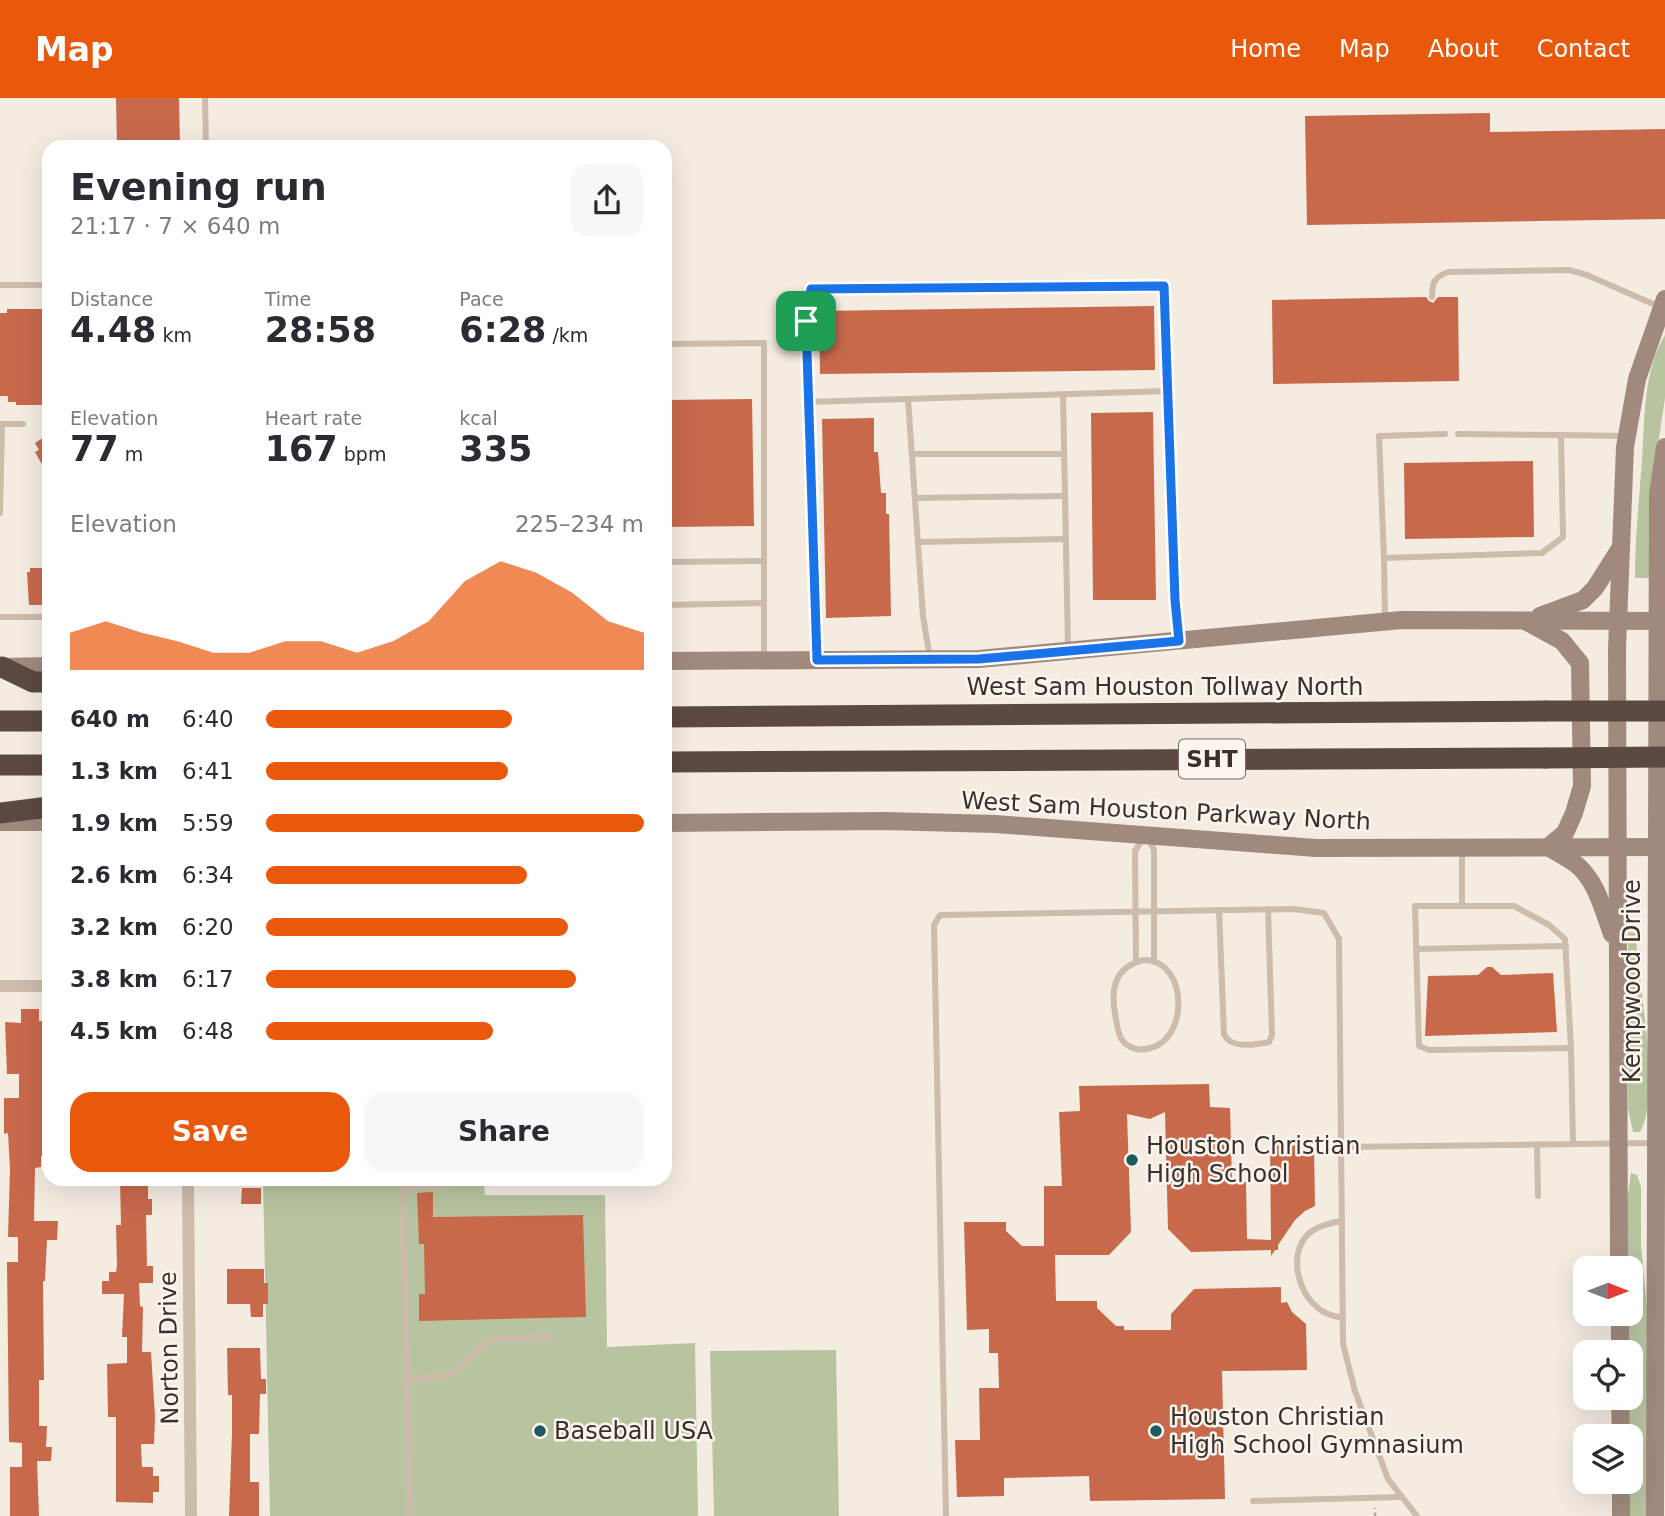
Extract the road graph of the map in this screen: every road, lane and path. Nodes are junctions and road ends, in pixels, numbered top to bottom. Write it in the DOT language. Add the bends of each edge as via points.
graph roads {
  1 [pos="205,98"];
  2 [pos="206,140"];
  3 [pos="0,285"];
  4 [pos="42,285"];
  5 [pos="1432,297"];
  6 [pos="1664,305"];
  7 [pos="672,344"];
  8 [pos="1167,391"];
  9 [pos="1063,394"];
  10 [pos="908,399"];
  11 [pos="808,402"];
  12 [pos="1,424"];
  13 [pos="23,424"];
  14 [pos="1446,434"];
  15 [pos="1458,435"];
  16 [pos="1561,435"];
  17 [pos="1627,436"];
  18 [pos="1665,447"];
  19 [pos="912,454"];
  20 [pos="1064,454"];
  21 [pos="1064,496"];
  22 [pos="915,498"];
  23 [pos="0,513"];
  24 [pos="1065,539"];
  25 [pos="918,542"];
  26 [pos="1620,548"];
  27 [pos="1658,548"];
  28 [pos="1384,558"];
  29 [pos="764,561"];
  30 [pos="672,562"];
  31 [pos="1665,566"];
  32 [pos="764,603"];
  33 [pos="672,605"];
  34 [pos="0,617"];
  35 [pos="42,617"];
  36 [pos="1618,620"];
  37 [pos="1385,621"];
  38 [pos="1527,621"];
  39 [pos="1662,621"];
  40 [pos="1179,641"];
  41 [pos="1068,651"];
  42 [pos="764,660"];
  43 [pos="817,660"];
  44 [pos="930,660"];
  45 [pos="672,661"];
  46 [pos="42,666"];
  47 [pos="1,667"];
  48 [pos="42,682"];
  49 [pos="1665,710"];
  50 [pos="672,717"];
  51 [pos="0,721"];
  52 [pos="42,721"];
  53 [pos="1665,757"];
  54 [pos="672,764"];
  55 [pos="0,765"];
  56 [pos="42,765"];
  57 [pos="42,808"];
  58 [pos="0,813"];
  59 [pos="0,822"];
  60 [pos="42,822"];
  61 [pos="672,823"];
  62 [pos="1146,834"];
  63 [pos="1462,847"];
  64 [pos="1548,847"];
  65 [pos="1661,847"];
  66 [pos="1616,848"];
  67 [pos="1462,906"];
  68 [pos="1268,909"];
  69 [pos="1219,910"];
  70 [pos="1136,911"];
  71 [pos="1154,911"];
  72 [pos="1665,916"];
  73 [pos="1657,932"];
  74 [pos="1566,946"];
  75 [pos="1617,946"];
  76 [pos="1417,948"];
  77 [pos="1154,960"];
  78 [pos="1136,962"];
  79 [pos="42,985"];
  80 [pos="0,986"];
  81 [pos="1571,1048"];
  82 [pos="1619,1143"];
  83 [pos="1655,1143"];
  84 [pos="1537,1144"];
  85 [pos="1573,1144"];
  86 [pos="1342,1147"];
  87 [pos="188,1186"];
  88 [pos="437,1186"];
  89 [pos="402,1189"];
  90 [pos="1538,1196"];
  91 [pos="1342,1221"];
  92 [pos="1619,1256"];
  93 [pos="1343,1318"];
  94 [pos="551,1337"];
  95 [pos="407,1379"];
  96 [pos="1621,1494"];
  97 [pos="1402,1497"];
  98 [pos="1253,1501"];
  99 [pos="191,1516"];
  100 [pos="410,1516"];
  101 [pos="946,1516"];
  102 [pos="1417,1516"];
  103 [pos="1621,1516"];
  104 [pos="1655,1516"];
  1 -- 2 [label="lane"];
  3 -- 4 [label="lane"];
  5 -- 6 [label="lane" via="1437,276 1448,272 1569,270"];
  6 -- 17 [label="main road, Kempwood Drive" via="1637,379"];
  7 -- 29 [label="lane" via="764,343"];
  8 -- 9 [label="lane"];
  8 -- 11 [label="lane" via="1164,286 811,289 806,321"];
  8 -- 40 [label="lane"];
  9 -- 10 [label="lane"];
  9 -- 20 [label="lane"];
  10 -- 11 [label="lane"];
  10 -- 19 [label="lane"];
  11 -- 43 [label="lane"];
  12 -- 13 [label="lane"];
  12 -- 23 [label="lane"];
  14 -- 28 [label="lane" via="1379,436"];
  15 -- 16 [label="lane"];
  16 -- 17 [label="lane"];
  16 -- 28 [label="lane" via="1563,537 1542,553"];
  17 -- 26 [label="main road, Kempwood Drive"];
  18 -- 27 [label="main road, Kempwood Drive" via="1658,494"];
  19 -- 20 [label="lane"];
  19 -- 22 [label="lane"];
  20 -- 21 [label="lane"];
  21 -- 22 [label="lane"];
  21 -- 24 [label="lane"];
  22 -- 25 [label="lane"];
  24 -- 25 [label="lane"];
  24 -- 41 [label="lane"];
  25 -- 44 [label="lane"];
  26 -- 36 [label="main road, Kempwood Drive"];
  26 -- 38 [label="main road" via="1583,600"];
  27 -- 31 [label="main road"];
  27 -- 39 [label="main road, Kempwood Drive"];
  28 -- 37 [label="lane"];
  29 -- 30 [label="lane"];
  29 -- 32 [label="lane"];
  32 -- 33 [label="lane"];
  32 -- 42 [label="lane"];
  34 -- 35 [label="lane"];
  36 -- 38 [label="main road"];
  36 -- 39 [label="main road"];
  36 -- 66 [label="main road, Kempwood Drive"];
  37 -- 38 [label="main road"];
  37 -- 40 [label="main road"];
  38 -- 64 [label="main road" via="1562,641 1580,663 1582,786 1565,833"];
  39 -- 65 [label="main road, Kempwood Drive"];
  40 -- 41 [label="main road"];
  41 -- 44 [label="main road"];
  42 -- 43 [label="main road"];
  42 -- 45 [label="main road"];
  43 -- 44 [label="main road"];
  46 -- 47 [label="main road"];
  47 -- 48 [label="highway"];
  49 -- 50 [label="highway, West Sam Houston Tollway North / SHT, bridge"];
  51 -- 52 [label="highway"];
  53 -- 54 [label="highway, SHT, bridge"];
  55 -- 56 [label="highway"];
  57 -- 58 [label="highway"];
  59 -- 60 [label="main road"];
  61 -- 62 [label="main road, West Sam Houston Parkway North" via="885,821"];
  62 -- 63 [label="main road, West Sam Houston Parkway North" via="1316,848"];
  62 -- 70 [label="lane" via="1135,851"];
  62 -- 71 [label="lane" via="1154,850"];
  63 -- 64 [label="main road, West Sam Houston Parkway North"];
  63 -- 67 [label="lane"];
  64 -- 66 [label="main road, West Sam Houston Parkway North"];
  64 -- 75 [label="main road" via="1587,877"];
  65 -- 66 [label="main road, West Sam Houston Parkway North"];
  65 -- 73 [label="main road, Kempwood Drive"];
  66 -- 75 [label="main road, Kempwood Drive"];
  67 -- 74 [label="lane" via="1514,906 1549,925 1565,939"];
  67 -- 76 [label="lane" via="1415,906"];
  68 -- 69 [label="lane"];
  68 -- 69 [label="lane" via="1272,1035 1269,1042 1231,1044 1224,1034"];
  68 -- 86 [label="lane" via="1324,912 1339,939"];
  69 -- 71 [label="lane"];
  70 -- 71 [label="lane"];
  70 -- 78 [label="lane"];
  70 -- 101 [label="lane" via="940,915 934,925"];
  71 -- 77 [label="lane"];
  72 -- 73 [label="main road"];
  73 -- 83 [label="main road, Kempwood Drive"];
  74 -- 76 [label="lane"];
  74 -- 81 [label="lane"];
  75 -- 82 [label="main road, Kempwood Drive"];
  76 -- 81 [label="lane" via="1419,1046 1429,1051"];
  77 -- 78 [label="lane"];
  77 -- 78 [label="lane" via="1170,971 1178,1014 1175,1029 1165,1042 1141,1050 1123,1042 1114,1010 1117,977"];
  79 -- 80 [label="street"];
  81 -- 85 [label="lane"];
  82 -- 83 [label="lane"];
  82 -- 85 [label="lane"];
  82 -- 92 [label="main road, Kempwood Drive"];
  83 -- 104 [label="main road, Kempwood Drive"];
  84 -- 85 [label="lane"];
  84 -- 86 [label="lane"];
  84 -- 90 [label="lane"];
  86 -- 91 [label="lane"];
  87 -- 99 [label="street, Norton Drive"];
  88 -- 89 [label="lane"];
  89 -- 95 [label="lane"];
  91 -- 93 [label="lane"];
  91 -- 93 [label="lane" via="1313,1230 1304,1239 1298,1254 1298,1276 1318,1308"];
  93 -- 97 [label="lane" via="1343,1344 1355,1391 1388,1479"];
  94 -- 95 [label="lane" via="491,1339 449,1376"];
  95 -- 100 [label="lane"];
  96 -- 103 [label="main road"];
  97 -- 98 [label="lane"];
  97 -- 102 [label="lane"];
}
